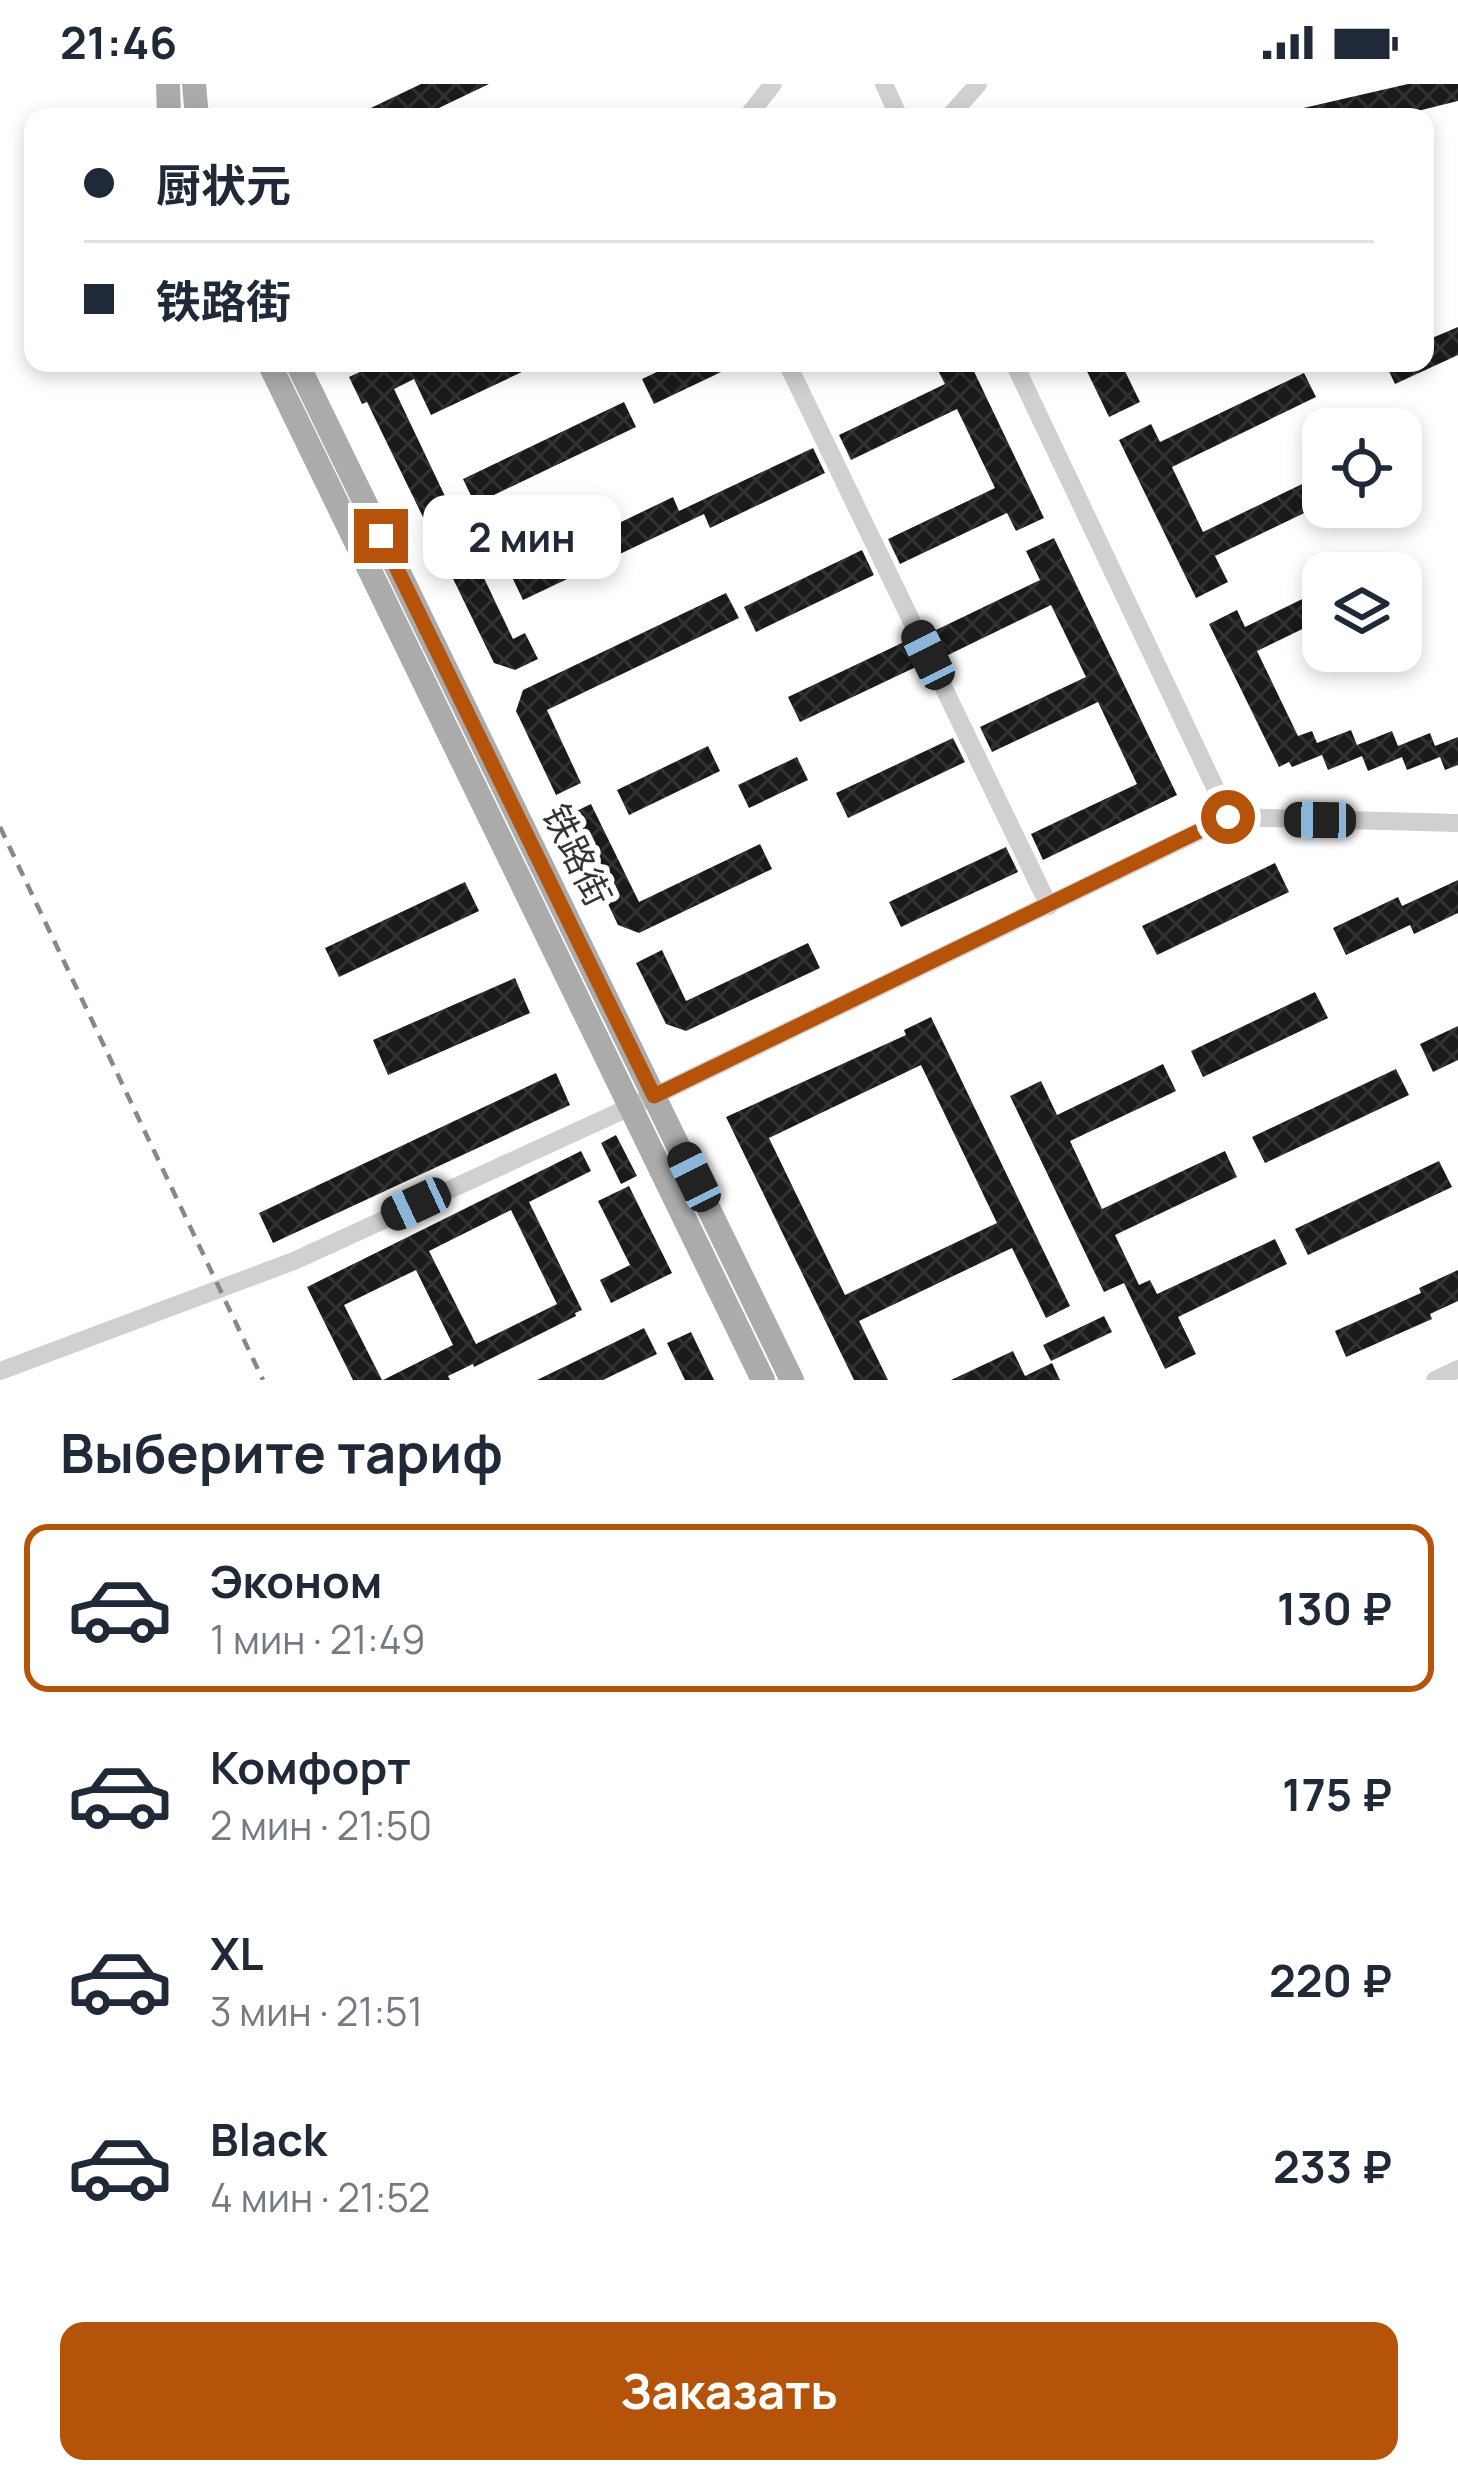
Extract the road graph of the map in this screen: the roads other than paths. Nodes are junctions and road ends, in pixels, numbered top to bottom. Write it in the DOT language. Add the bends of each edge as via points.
graph roads {
  1 [pos="773,84"];
  2 [pos="978,84"];
  3 [pos="754,108"];
  4 [pos="957,108"];
  5 [pos="273,372"];
  6 [pos="301,372"];
  7 [pos="791,372"];
  8 [pos="1018,372"];
  9 [pos="1228,817"];
  10 [pos="1458,823"];
  11 [pos="1049,906"];
  12 [pos="654,1096"];
  13 [pos="628,1105"];
  14 [pos="1458,1369"];
  15 [pos="0,1371"];
  16 [pos="763,1380"];
  17 [pos="792,1380"];
  18 [pos="1435,1380"];
  1 -- 3 [label="street"];
  2 -- 4 [label="street"];
  5 -- 13 [label="main road, 铁路街"];
  6 -- 12 [label="main road, 铁路街"];
  7 -- 11 [label="street"];
  8 -- 9 [label="street"];
  9 -- 10 [label="street"];
  9 -- 11 [label="street"];
  11 -- 12 [label="street"];
  12 -- 13 [label="street"];
  12 -- 17 [label="main road, 铁路街"];
  13 -- 15 [label="street" via="294,1261"];
  13 -- 16 [label="main road, 铁路街"];
  14 -- 18 [label="street"];
}
